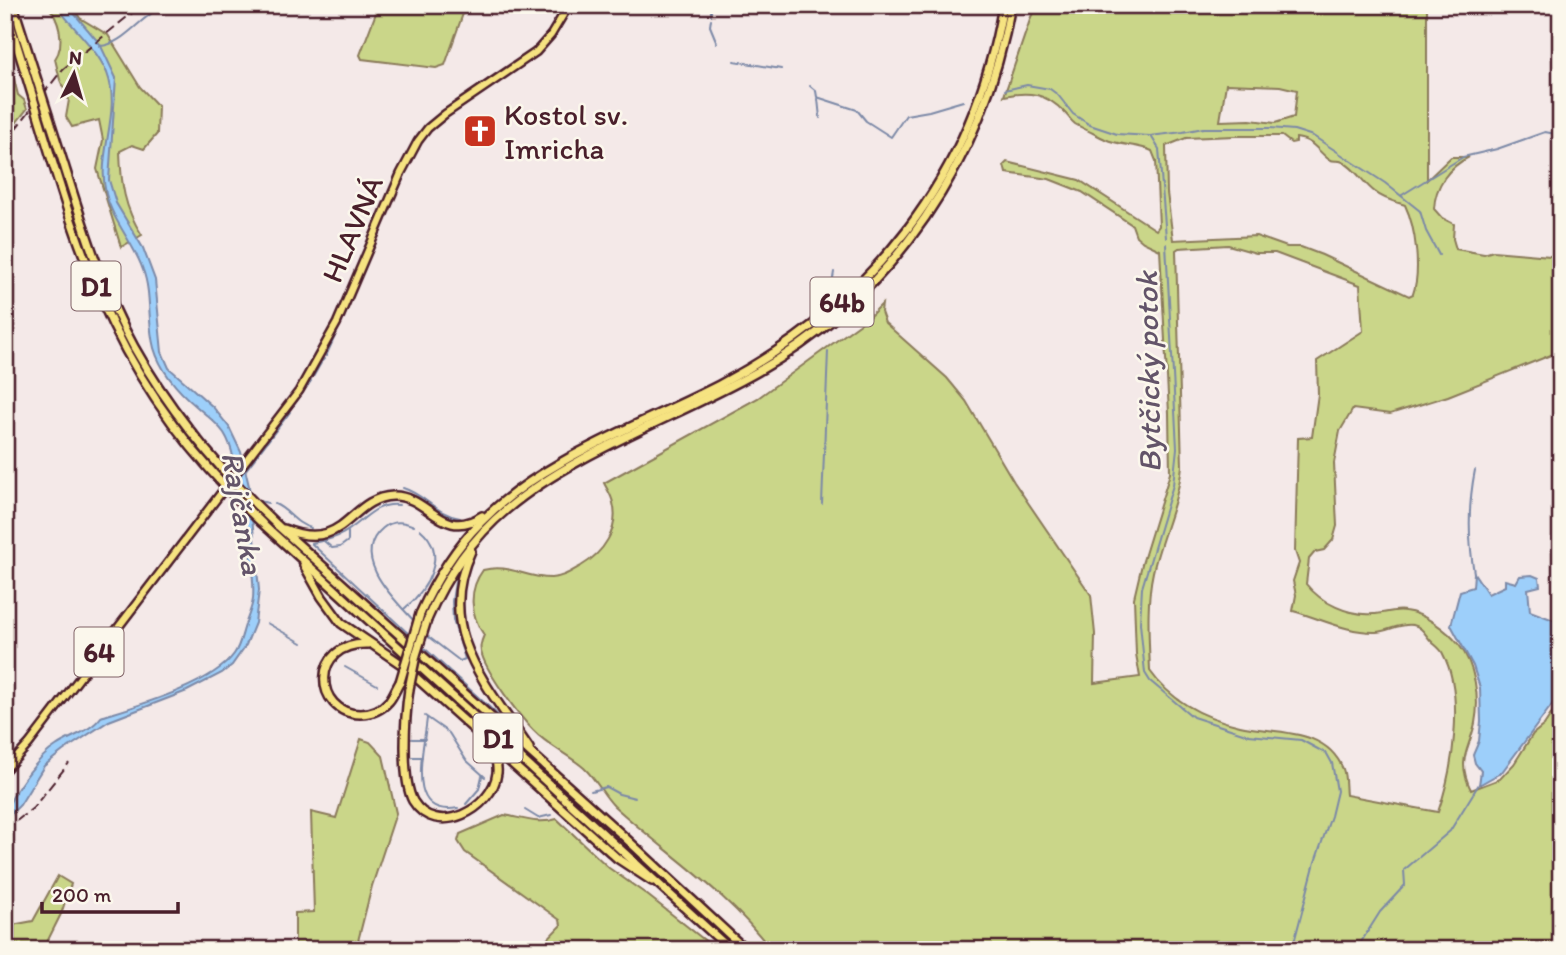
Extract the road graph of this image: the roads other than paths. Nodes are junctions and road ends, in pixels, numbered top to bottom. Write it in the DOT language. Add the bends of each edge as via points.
graph roads {
  1 [pos="13,5"];
  2 [pos="569,5"];
  3 [pos="1003,5"];
  4 [pos="1011,5"];
  5 [pos="5,9"];
  6 [pos="495,509"];
  7 [pos="277,525"];
  8 [pos="476,541"];
  9 [pos="300,558"];
  10 [pos="371,644"];
  11 [pos="492,746"];
  12 [pos="535,757"];
  13 [pos="5,770"];
  14 [pos="665,889"];
  15 [pos="731,950"];
  16 [pos="746,950"];
  1 -- 7 [label="highway, D1, bridge" via="95,259 133,345 191,433"];
  2 -- 13 [label="main road, HLAVNÁ / 64" via="536,52 445,114 421,136 337,323 299,391"];
  3 -- 6 [label="highway, 64b" via="987,77 950,164 910,228 858,287 767,358 557,465"];
  4 -- 8 [label="highway, 64b" via="988,96 957,167 916,231 862,293 771,364 542,484 506,510"];
  5 -- 9 [label="highway, D1, bridge" via="85,258 126,349 184,439"];
  6 -- 7 [label="highway" via="471,522 453,524 413,501 394,496 373,502 326,534 302,535"];
  6 -- 10 [label="highway, 64b, bridge" via="458,548 437,580 420,614 400,682 384,706 368,714 348,712 331,699 325,673 333,655 347,646"];
  7 -- 12 [label="highway, D1"];
  8 -- 11 [label="highway, 64b, bridge" via="454,569 427,620 415,655 405,717 407,785 414,802 431,816 453,818 484,801 498,772"];
  8 -- 12 [label="highway" via="459,583 461,635 491,695"];
  9 -- 10 [label="highway" via="334,615"];
  9 -- 14 [label="highway, D1"];
  10 -- 11 [label="highway" via="401,664"];
  11 -- 14 [label="highway" via="617,859"];
  12 -- 16 [label="highway, D1"];
  14 -- 15 [label="highway, D1"];
}
